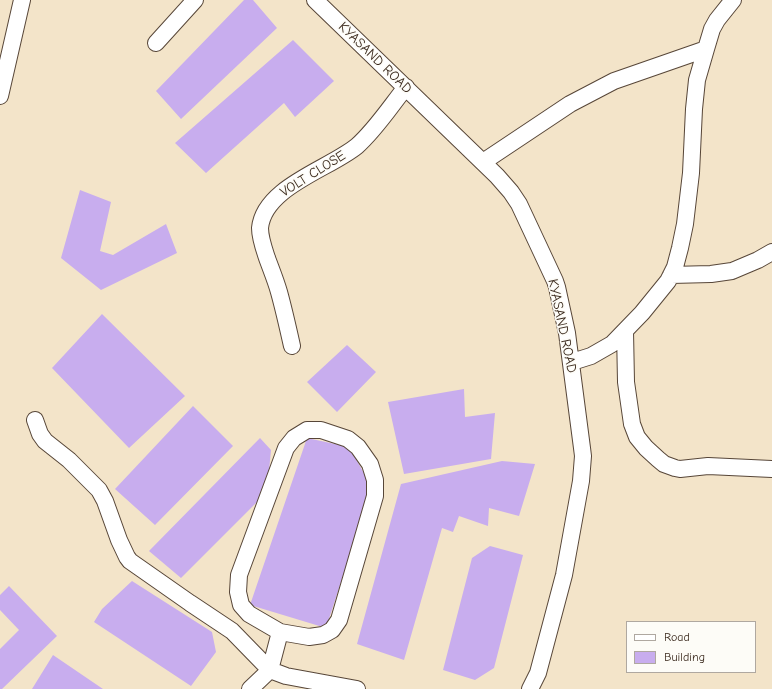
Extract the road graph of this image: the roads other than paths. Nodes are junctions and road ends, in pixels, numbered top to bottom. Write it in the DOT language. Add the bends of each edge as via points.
graph roads {
  1 [pos="22,0"];
  2 [pos="195,0"];
  3 [pos="315,0"];
  4 [pos="734,0"];
  5 [pos="156,43"];
  6 [pos="706,49"];
  7 [pos="406,87"];
  8 [pos="0,96"];
  9 [pos="483,162"];
  10 [pos="772,252"];
  11 [pos="671,275"];
  12 [pos="625,332"];
  13 [pos="292,346"];
  14 [pos="572,362"];
  15 [pos="35,420"];
  16 [pos="772,469"];
  17 [pos="280,632"];
  18 [pos="270,670"];
  19 [pos="250,689"];
  20 [pos="357,689"];
  21 [pos="530,689"];
  1 -- 8 [label="street"];
  2 -- 5 [label="street"];
  3 -- 7 [label="street, KYASAND ROAD"];
  4 -- 6 [label="street" via="712,28"];
  6 -- 9 [label="street" via="614,81 570,104"];
  6 -- 11 [label="street" via="697,80 685,224"];
  7 -- 9 [label="street, KYASAND ROAD"];
  7 -- 13 [label="street, VOLT CLOSE" via="367,136 335,160 277,196 262,218 262,242 279,292"];
  9 -- 14 [label="street, KYASAND ROAD" via="519,204 555,281"];
  10 -- 11 [label="street" via="732,271"];
  11 -- 12 [label="street"];
  12 -- 14 [label="street" via="612,344"];
  12 -- 16 [label="street" via="626,382 632,424 637,437 646,448 664,464 680,469 708,466"];
  14 -- 21 [label="street, KYASAND ROAD" via="583,456 581,481 564,575 538,673"];
  15 -- 18 [label="street" via="40,434 46,441 99,490 130,561 232,631"];
  17 -- 17 [label="street" via="249,614 242,605 238,592 239,574 286,448 294,438 307,430 321,430 348,439 358,448 370,464 376,480 375,496 339,620 332,630 323,635"];
  17 -- 18 [label="street"];
  18 -- 19 [label="street"];
  18 -- 20 [label="street" via="294,678"];
}
